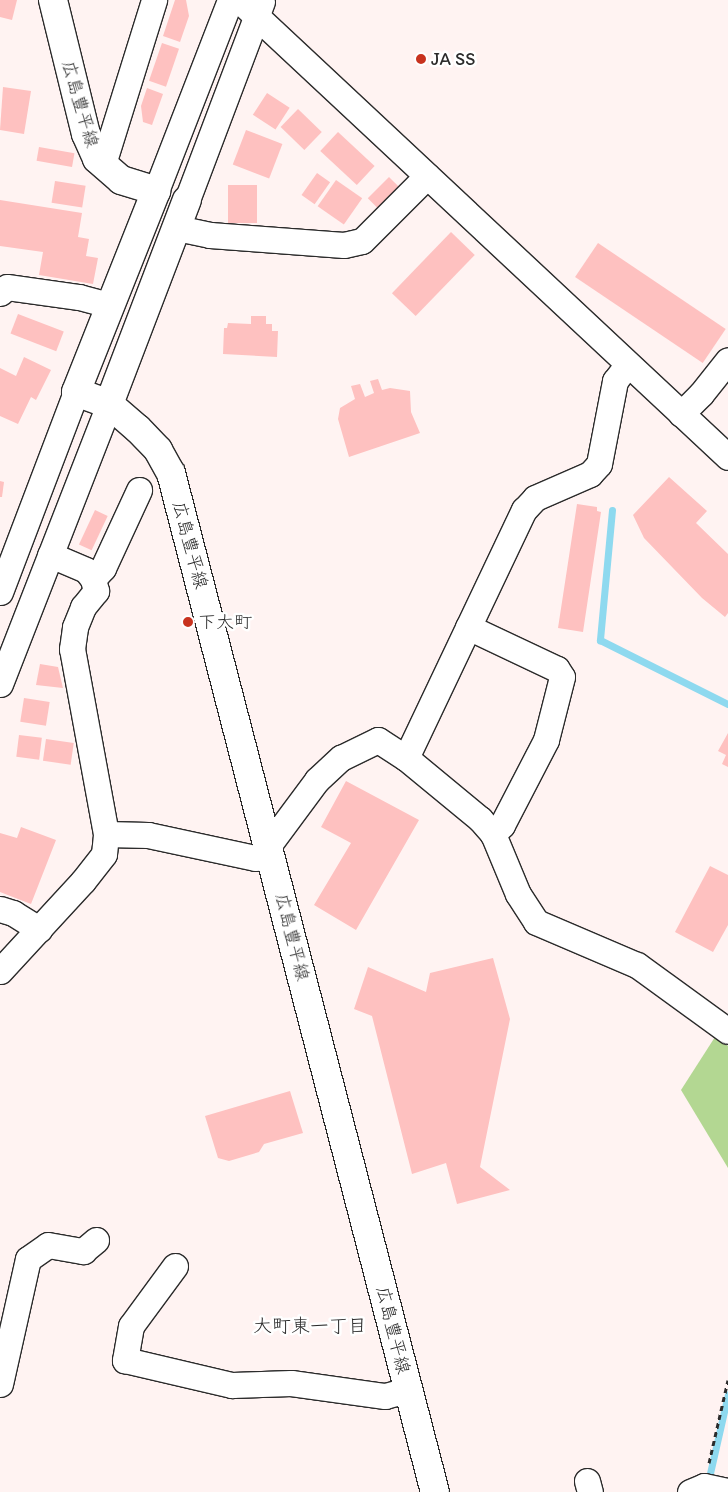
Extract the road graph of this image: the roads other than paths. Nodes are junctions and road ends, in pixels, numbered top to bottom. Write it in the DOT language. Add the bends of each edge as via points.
graph roads {
  1 [pos="53,0"];
  2 [pos="154,0"];
  3 [pos="230,0"];
  4 [pos="239,0"];
  5 [pos="260,9"];
  6 [pos="103,164"];
  7 [pos="427,176"];
  8 [pos="156,191"];
  9 [pos="187,200"];
  10 [pos="176,228"];
  11 [pos="0,293"];
  12 [pos="110,305"];
  13 [pos="728,360"];
  14 [pos="628,364"];
  15 [pos="76,392"];
  16 [pos="110,404"];
  17 [pos="681,414"];
  18 [pos="728,457"];
  19 [pos="139,490"];
  20 [pos="50,555"];
  21 [pos="93,579"];
  22 [pos="0,592"];
  23 [pos="468,627"];
  24 [pos="0,684"];
  25 [pos="406,758"];
  26 [pos="106,834"];
  27 [pos="494,834"];
  28 [pos="270,851"];
  29 [pos="0,909"];
  30 [pos="39,928"];
  31 [pos="0,971"];
  32 [pos="728,1031"];
  33 [pos="96,1240"];
  34 [pos="175,1266"];
  35 [pos="9,1303"];
  36 [pos="0,1384"];
  37 [pos="408,1390"];
  38 [pos="435,1492"];
  1 -- 6 [label="main road, 広島豊平線" via="86,134 97,159"];
  2 -- 6 [label="street"];
  3 -- 8 [label="street"];
  4 -- 5 [label="street"];
  5 -- 7 [label="street"];
  5 -- 9 [label="street"];
  6 -- 8 [label="main road, 広島豊平線" via="121,180"];
  7 -- 10 [label="street" via="362,242 344,244 210,235"];
  7 -- 14 [label="street"];
  8 -- 12 [label="main road"];
  9 -- 10 [label="main road"];
  10 -- 16 [label="main road"];
  11 -- 12 [label="street" via="6,288 79,297"];
  12 -- 15 [label="main road"];
  13 -- 17 [label="street"];
  14 -- 17 [label="street"];
  14 -- 23 [label="street" via="615,380 599,464 590,474 535,498 524,510"];
  15 -- 16 [label="main road, 広島豊平線"];
  15 -- 22 [label="street"];
  16 -- 20 [label="street"];
  16 -- 28 [label="main road, 広島豊平線" via="158,450 171,473"];
  17 -- 18 [label="street"];
  19 -- 21 [label="street" via="104,568"];
  20 -- 21 [label="street" via="86,570"];
  20 -- 24 [label="street"];
  21 -- 26 [label="street" via="96,592 83,607 75,627 72,649"];
  23 -- 25 [label="street"];
  23 -- 27 [label="street" via="557,669 562,677 546,740 502,825"];
  25 -- 27 [label="street"];
  25 -- 28 [label="street" via="378,740 341,758 317,780"];
  26 -- 28 [label="street" via="148,835 255,858"];
  26 -- 30 [label="street" via="104,854"];
  27 -- 32 [label="street" via="518,894 536,922 637,965"];
  28 -- 37 [label="main road, 広島豊平線"];
  29 -- 30 [label="street" via="14,913"];
  30 -- 31 [label="street"];
  33 -- 35 [label="street" via="83,1251 48,1245 28,1260"];
  34 -- 37 [label="street" via="131,1326 125,1360 232,1385 291,1383 385,1396"];
  35 -- 36 [label="street"];
  37 -- 38 [label="main road, 広島豊平線"];
}
